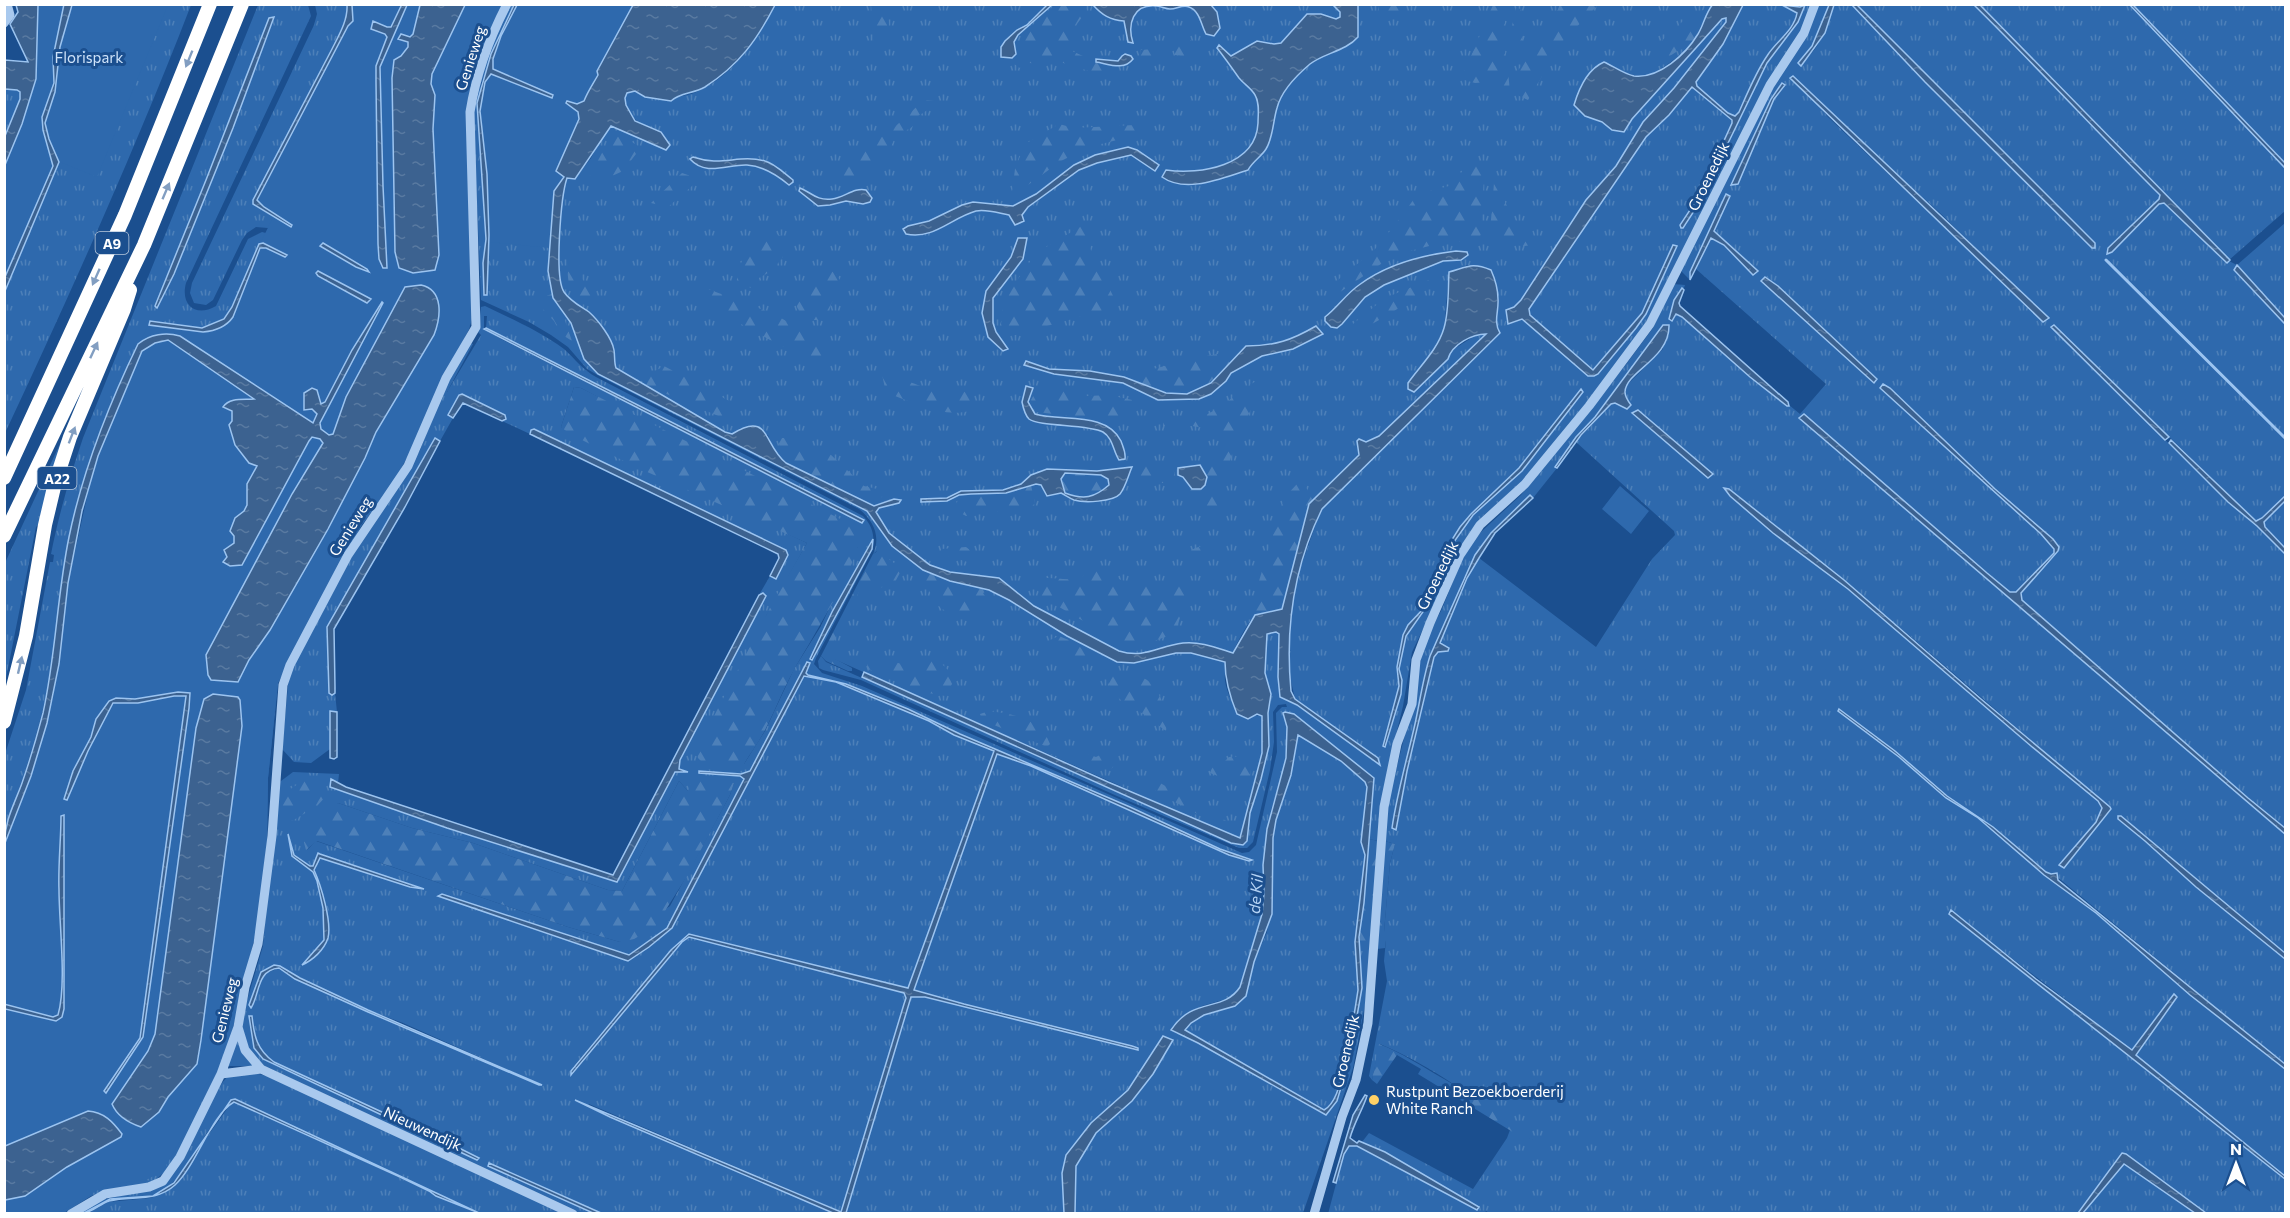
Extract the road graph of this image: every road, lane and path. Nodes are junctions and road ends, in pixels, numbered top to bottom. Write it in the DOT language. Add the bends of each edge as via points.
graph roads {
  1 [pos="7,4"];
  2 [pos="210,4"];
  3 [pos="242,4"];
  4 [pos="507,4"];
  5 [pos="1815,4"];
  6 [pos="4,23"];
  7 [pos="144,245"];
  8 [pos="4,478"];
  9 [pos="4,536"];
  10 [pos="4,722"];
  11 [pos="238,1027"];
  12 [pos="261,1070"];
  13 [pos="221,1074"];
  14 [pos="71,1214"];
  15 [pos="573,1214"];
  16 [pos="1314,1214"];
  1 -- 6 [label="street" via="10,15"];
  2 -- 8 [label="highway, A9, one-way" via="125,214"];
  7 -- 3 [label="highway, A9, one-way"];
  4 -- 11 [label="street, Genieweg" via="474,83 470,112 476,327 446,378 408,466 348,555 283,685 260,934"];
  5 -- 16 [label="street, Groenedijk" via="1804,33 1770,85 1650,324 1525,484 1480,525 1461,555 1430,623 1416,660 1412,704 1398,744 1384,807 1368,1023 1356,1080"];
  9 -- 7 [label="highway, A9, one-way"];
  10 -- 7 [label="highway, A22, one-way" via="24,644 55,483 70,437 124,309"];
  11 -- 12 [label="street, Nieuwendijk" via="245,1050"];
  11 -- 13 [label="street, Genieweg"];
  12 -- 13 [label="street"];
  12 -- 15 [label="street, Nieuwendijk"];
  13 -- 14 [label="street, Genieweg" via="180,1157 163,1181 105,1194"];
}
